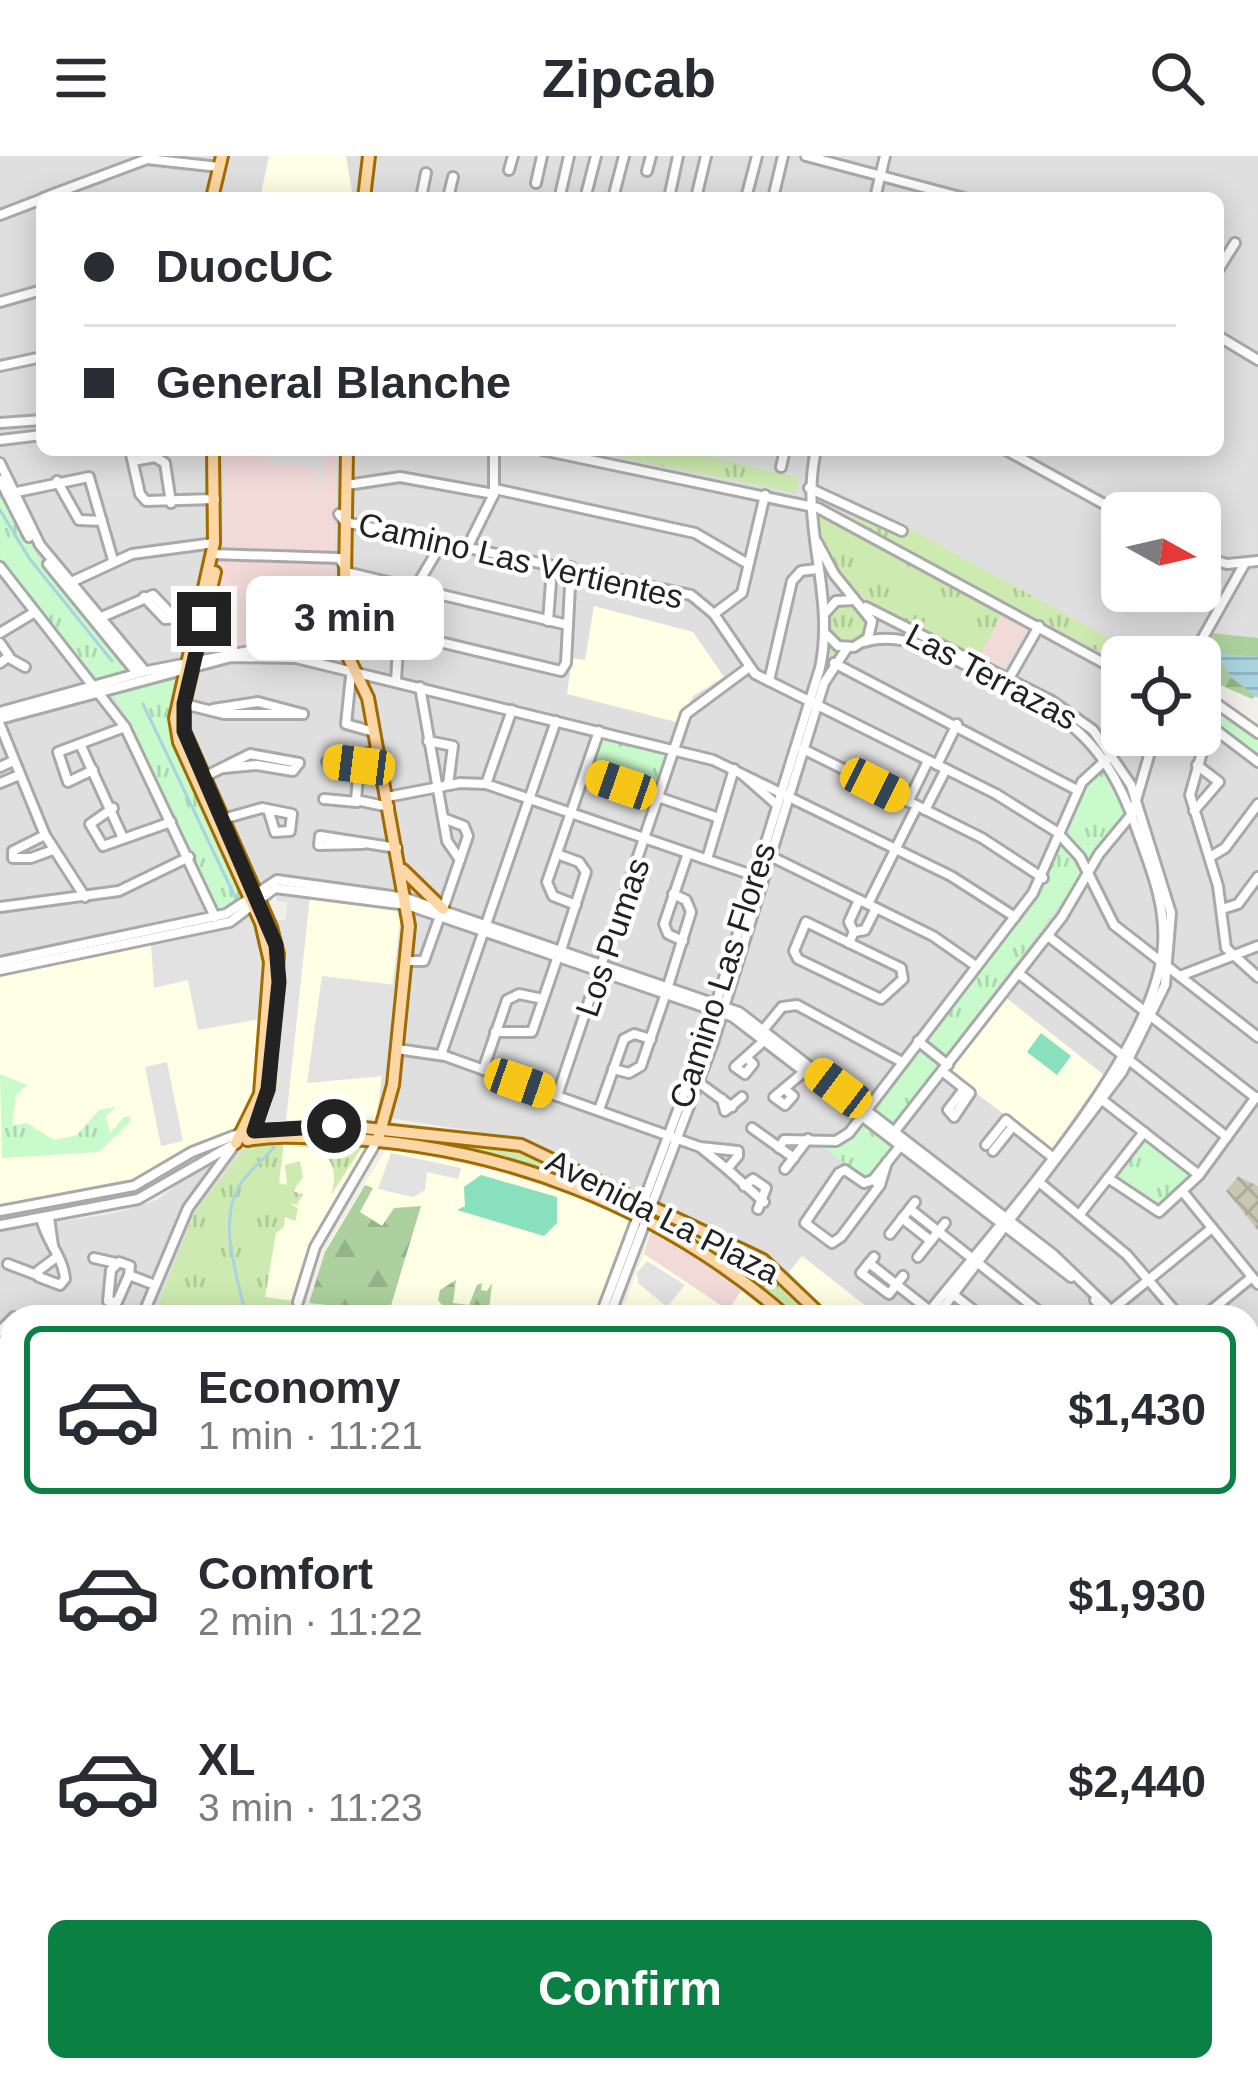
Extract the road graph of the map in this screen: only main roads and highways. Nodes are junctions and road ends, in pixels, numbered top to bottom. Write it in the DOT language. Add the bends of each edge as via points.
graph roads {
  1 [pos="369,156"];
  2 [pos="221,162"];
  3 [pos="214,192"];
  4 [pos="365,192"];
  5 [pos="217,456"];
  6 [pos="344,456"];
  7 [pos="215,551"];
  8 [pos="342,566"];
  9 [pos="189,665"];
  10 [pos="352,670"];
  11 [pos="199,779"];
  12 [pos="400,864"];
  13 [pos="441,912"];
  14 [pos="380,1134"];
  15 [pos="444,1135"];
  16 [pos="442,1150"];
  17 [pos="596,1188"];
  18 [pos="645,1210"];
  19 [pos="721,1240"];
  20 [pos="712,1259"];
  21 [pos="771,1305"];
  22 [pos="811,1305"];
  1 -- 4 [label="main road"];
  2 -- 3 [label="main road"];
  5 -- 7 [label="main road"];
  6 -- 8 [label="main road"];
  7 -- 9 [label="main road"];
  7 -- 9 [label="main road"];
  8 -- 10 [label="main road"];
  8 -- 10 [label="main road" via="338,638"];
  9 -- 11 [label="main road" via="185,736"];
  9 -- 11 [label="main road" via="176,730"];
  10 -- 12 [label="main road" via="369,706"];
  11 -- 14 [label="main road, Avenida La Plaza" via="274,936 279,973 268,1089 245,1137"];
  12 -- 13 [label="main road"];
  12 -- 14 [label="main road" via="408,962"];
  14 -- 15 [label="main road, Avenida La Plaza"];
  14 -- 16 [label="main road, Avenida La Plaza"];
  15 -- 16 [label="main road"];
  15 -- 17 [label="main road, Avenida La Plaza" via="527,1147"];
  16 -- 17 [label="main road, Avenida La Plaza"];
  17 -- 18 [label="main road, Avenida La Plaza"];
  18 -- 19 [label="main road, Avenida La Plaza"];
  18 -- 20 [label="main road, Avenida La Plaza"];
  19 -- 20 [label="main road"];
  19 -- 22 [label="main road, Avenida La Plaza" via="778,1271"];
  20 -- 21 [label="main road, Avenida La Plaza"];
}
